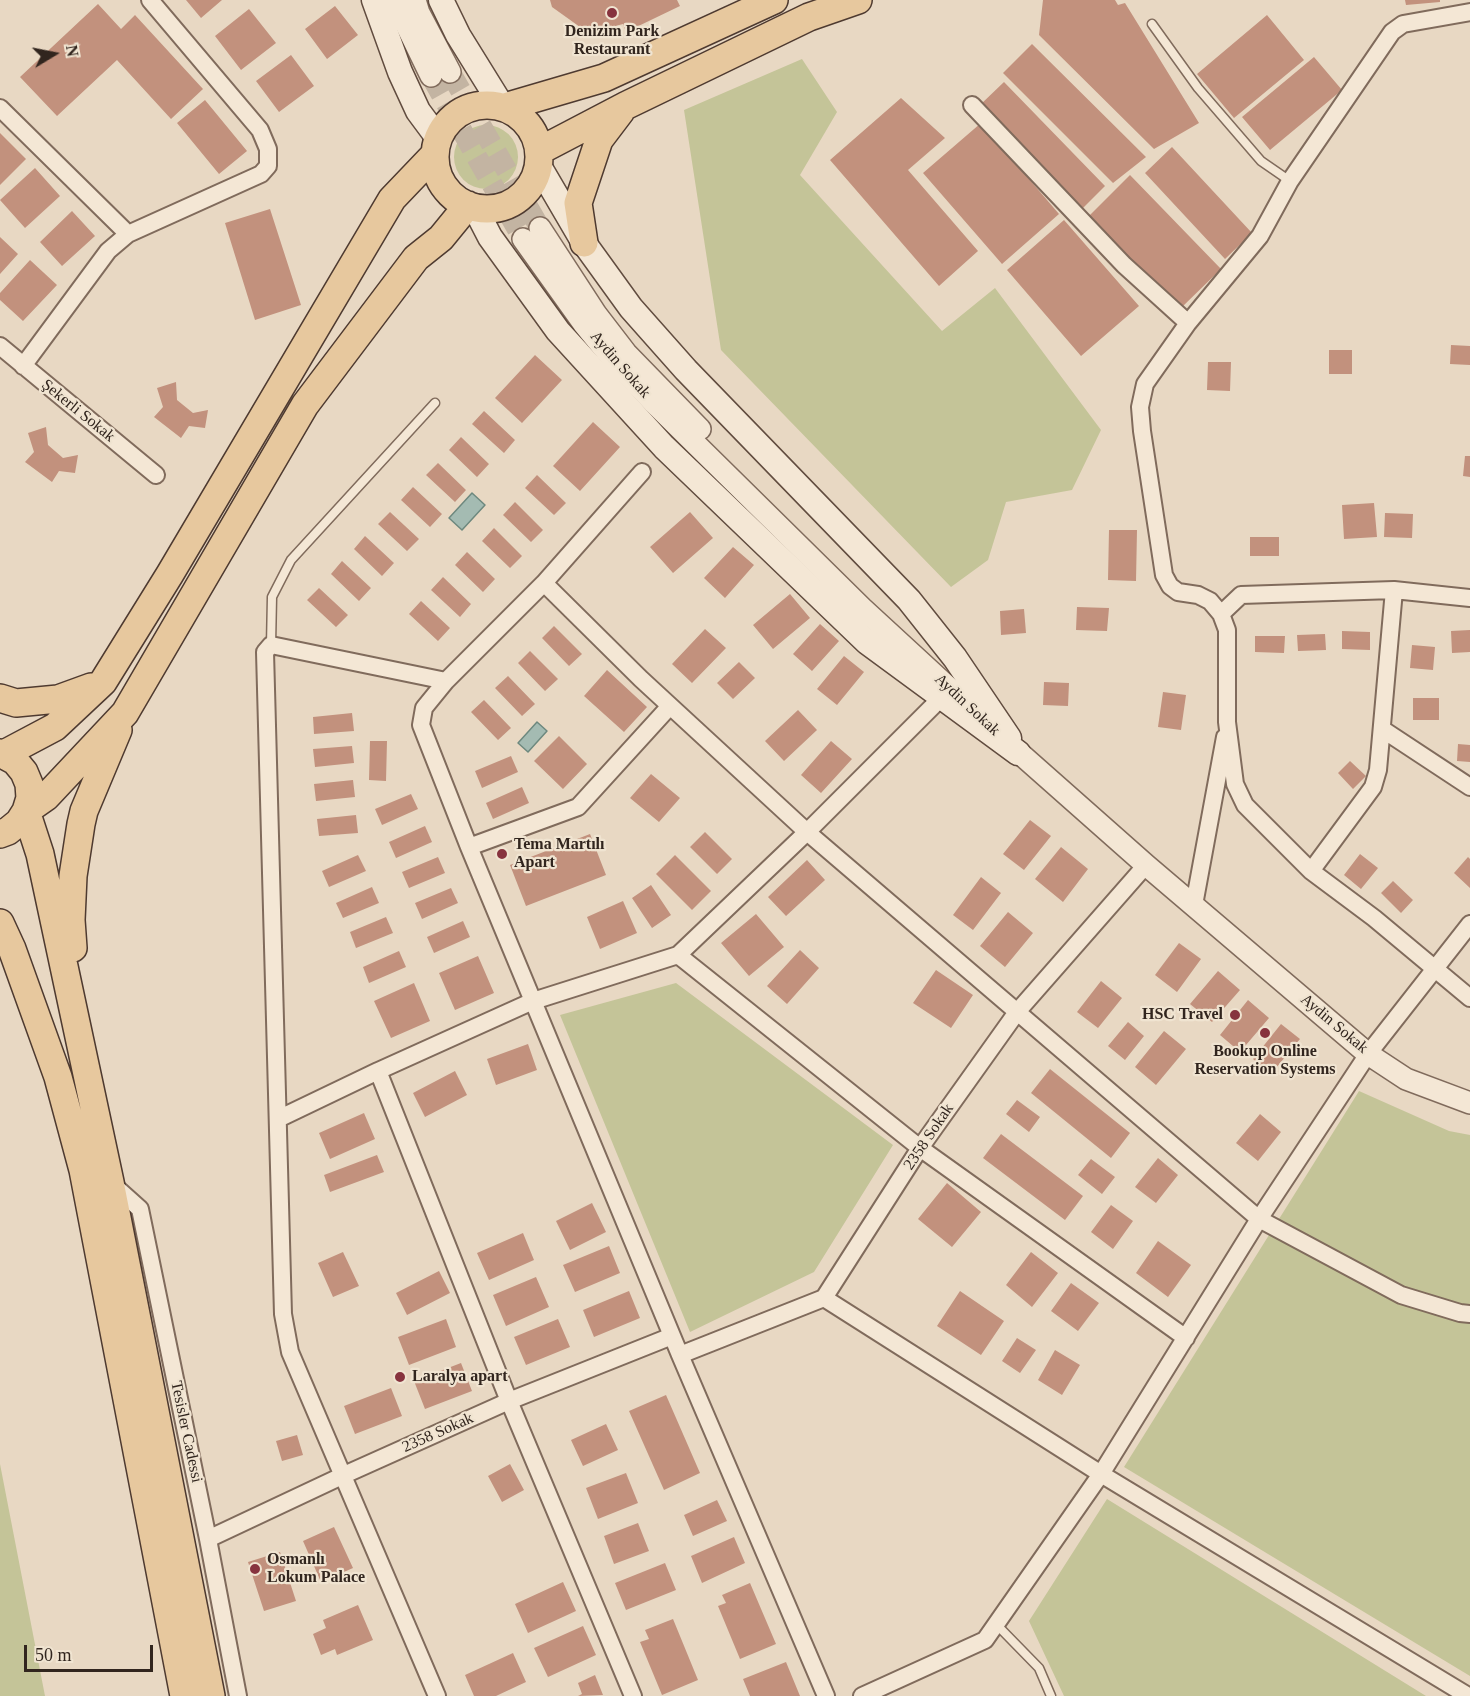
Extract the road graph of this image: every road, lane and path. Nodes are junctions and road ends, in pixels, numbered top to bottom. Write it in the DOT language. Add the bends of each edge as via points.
graph roads {
  1 [pos="150,0"];
  2 [pos="374,0"];
  3 [pos="394,0"];
  4 [pos="415,0"];
  5 [pos="441,0"];
  6 [pos="774,0"];
  7 [pos="858,0"];
  8 [pos="1470,12"];
  9 [pos="1152,24"];
  10 [pos="972,105"];
  11 [pos="625,106"];
  12 [pos="503,107"];
  13 [pos="0,108"];
  14 [pos="436,146"];
  15 [pos="539,158"];
  16 [pos="1290,181"];
  17 [pos="471,207"];
  18 [pos="532,233"];
  19 [pos="128,234"];
  20 [pos="584,243"];
  21 [pos="1188,323"];
  22 [pos="0,346"];
  23 [pos="23,366"];
  24 [pos="435,403"];
  25 [pos="642,472"];
  26 [pos="156,475"];
  27 [pos="544,583"];
  28 [pos="1394,590"];
  29 [pos="1470,598"];
  30 [pos="1221,614"];
  31 [pos="271,645"];
  32 [pos="447,681"];
  33 [pos="103,682"];
  34 [pos="942,697"];
  35 [pos="0,698"];
  36 [pos="670,706"];
  37 [pos="125,713"];
  38 [pos="1227,722"];
  39 [pos="1382,729"];
  40 [pos="1,751"];
  41 [pos="1018,753"];
  42 [pos="1470,787"];
  43 [pos="26,812"];
  44 [pos="807,832"];
  45 [pos="0,834"];
  46 [pos="469,847"];
  47 [pos="1146,865"];
  48 [pos="1311,871"];
  49 [pos="1194,905"];
  50 [pos="0,923"];
  51 [pos="1470,924"];
  52 [pos="678,955"];
  53 [pos="1434,970"];
  54 [pos="1470,998"];
  55 [pos="533,1001"];
  56 [pos="1017,1012"];
  57 [pos="1368,1054"];
  58 [pos="85,1062"];
  59 [pos="378,1071"];
  60 [pos="1470,1103"];
  61 [pos="278,1119"];
  62 [pos="920,1148"];
  63 [pos="110,1182"];
  64 [pos="1259,1219"];
  65 [pos="824,1298"];
  66 [pos="1470,1314"];
  67 [pos="672,1336"];
  68 [pos="1186,1338"];
  69 [pos="680,1355"];
  70 [pos="509,1401"];
  71 [pos="1101,1474"];
  72 [pos="344,1475"];
  73 [pos="208,1539"];
  74 [pos="996,1624"];
  75 [pos="184,1696"];
  76 [pos="211,1696"];
  77 [pos="238,1696"];
  78 [pos="437,1696"];
  79 [pos="633,1696"];
  80 [pos="826,1696"];
  81 [pos="862,1696"];
  82 [pos="1051,1696"];
  83 [pos="1468,1696"];
  1 -- 19 [label="street" via="260,130 268,148 268,166 261,174"];
  2 -- 14 [label="main road" via="400,72"];
  3 -- 4 [label="street" via="440,74"];
  5 -- 12 [label="main road"];
  6 -- 12 [label="main road" via="604,78"];
  7 -- 11 [label="main road" via="809,17"];
  8 -- 16 [label="street" via="1403,24 1392,32"];
  9 -- 16 [label="lane" via="1198,88 1261,161"];
  10 -- 21 [label="street" via="1124,265"];
  11 -- 15 [label="main road"];
  11 -- 20 [label="main road" via="599,140 578,203"];
  12 -- 14 [label="main road" via="487,104 464,110 446,124"];
  12 -- 15 [label="main road" via="528,124 536,137"];
  13 -- 19 [label="street"];
  14 -- 17 [label="main road" via="437,172 445,188"];
  14 -- 33 [label="main road" via="392,199"];
  15 -- 17 [label="main road" via="533,182 522,196 492,209"];
  15 -- 20 [label="main road"];
  16 -- 21 [label="street" via="1260,236"];
  17 -- 34 [label="main road" via="558,331 664,447 867,642"];
  17 -- 37 [label="main road" via="416,258 306,405"];
  18 -- 41 [label="street, Aydin Sokak" via="584,323 615,362 862,608"];
  19 -- 23 [label="street" via="108,251"];
  20 -- 41 [label="main road" via="632,308 686,370 909,600 955,658"];
  21 -- 30 [label="street" via="1145,384 1140,406 1142,431 1164,575 1178,592 1210,601"];
  22 -- 23 [label="street, Şekerli Sokak"];
  23 -- 26 [label="street, Şekerli Sokak"];
  24 -- 31 [label="lane" via="291,560 272,597"];
  25 -- 27 [label="street"];
  27 -- 32 [label="street"];
  27 -- 36 [label="street"];
  28 -- 29 [label="street"];
  28 -- 30 [label="street" via="1240,595"];
  28 -- 39 [label="street"];
  30 -- 38 [label="street" via="1227,630"];
  31 -- 32 [label="street"];
  31 -- 61 [label="street" via="265,652"];
  32 -- 46 [label="street" via="424,708 421,725"];
  33 -- 35 [label="main road" via="58,699 16,703"];
  33 -- 40 [label="main road" via="55,727"];
  34 -- 41 [label="main road"];
  34 -- 44 [label="street"];
  36 -- 44 [label="street"];
  36 -- 46 [label="street" via="578,807"];
  37 -- 43 [label="main road" via="46,797"];
  37 -- 58 [label="main road" via="84,811 73,876 71,920"];
  38 -- 48 [label="street" via="1235,784 1245,805"];
  38 -- 49 [label="street"];
  39 -- 42 [label="street"];
  39 -- 48 [label="street" via="1378,770 1372,787"];
  40 -- 43 [label="main road" via="15,761 27,778 30,798"];
  41 -- 47 [label="street, Aydin Sokak"];
  43 -- 45 [label="main road" via="19,822"];
  43 -- 58 [label="main road" via="40,854"];
  44 -- 52 [label="street"];
  44 -- 56 [label="street"];
  46 -- 55 [label="street"];
  47 -- 49 [label="street, Aydin Sokak"];
  47 -- 56 [label="street, 2358 Sokak"];
  48 -- 53 [label="street"];
  49 -- 57 [label="street, Aydin Sokak"];
  50 -- 75 [label="main road" via="58,1077 83,1170"];
  51 -- 53 [label="street"];
  52 -- 55 [label="street"];
  52 -- 62 [label="street"];
  53 -- 54 [label="street"];
  53 -- 57 [label="street"];
  55 -- 59 [label="street"];
  55 -- 67 [label="street"];
  56 -- 62 [label="street, 2358 Sokak"];
  56 -- 64 [label="street"];
  57 -- 60 [label="street, Aydin Sokak" via="1406,1079"];
  57 -- 64 [label="street"];
  58 -- 63 [label="main road"];
  59 -- 61 [label="street"];
  59 -- 70 [label="street"];
  61 -- 72 [label="street" via="283,1314 290,1352"];
  62 -- 65 [label="street, 2358 Sokak"];
  62 -- 68 [label="street"];
  63 -- 73 [label="street, Tesisler Cadessi" via="140,1209"];
  63 -- 76 [label="main road"];
  64 -- 66 [label="street" via="1401,1295"];
  64 -- 68 [label="street"];
  65 -- 69 [label="street"];
  65 -- 71 [label="street"];
  67 -- 69 [label="street"];
  67 -- 70 [label="street, 2358 Sokak"];
  68 -- 71 [label="street"];
  69 -- 80 [label="street"];
  70 -- 72 [label="street, 2358 Sokak"];
  70 -- 79 [label="street"];
  71 -- 74 [label="street"];
  71 -- 83 [label="street"];
  72 -- 73 [label="street, 2358 Sokak"];
  72 -- 78 [label="street"];
  73 -- 77 [label="street, Tesisler Cadessi"];
  74 -- 81 [label="street" via="984,1640"];
  74 -- 82 [label="lane" via="1039,1668"];
}
